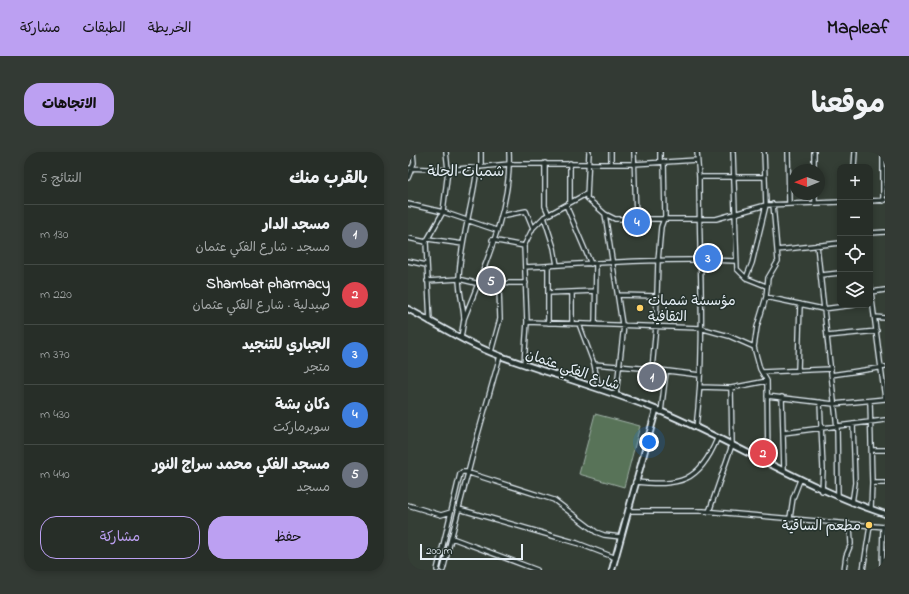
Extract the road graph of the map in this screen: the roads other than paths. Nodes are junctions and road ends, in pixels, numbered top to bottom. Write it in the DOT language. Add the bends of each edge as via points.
graph roads {
  1 [pos="413,152"];
  2 [pos="446,152"];
  3 [pos="481,152"];
  4 [pos="508,152"];
  5 [pos="589,152"];
  6 [pos="611,152"];
  7 [pos="634,152"];
  8 [pos="660,152"];
  9 [pos="697,152"];
  10 [pos="732,152"];
  11 [pos="764,152"];
  12 [pos="788,152"];
  13 [pos="814,152"];
  14 [pos="855,152"];
  15 [pos="884,152"];
  16 [pos="697,160"];
  17 [pos="662,161"];
  18 [pos="545,163"];
  19 [pos="570,163"];
  20 [pos="588,163"];
  21 [pos="611,163"];
  22 [pos="509,164"];
  23 [pos="634,164"];
  24 [pos="814,164"];
  25 [pos="854,164"];
  26 [pos="410,168"];
  27 [pos="479,168"];
  28 [pos="448,170"];
  29 [pos="732,176"];
  30 [pos="699,177"];
  31 [pos="765,177"];
  32 [pos="408,178"];
  33 [pos="586,194"];
  34 [pos="873,201"];
  35 [pos="884,201"];
  36 [pos="815,202"];
  37 [pos="837,202"];
  38 [pos="789,203"];
  39 [pos="408,204"];
  40 [pos="568,204"];
  41 [pos="773,204"];
  42 [pos="766,205"];
  43 [pos="443,212"];
  44 [pos="548,214"];
  45 [pos="605,214"];
  46 [pos="734,215"];
  47 [pos="501,216"];
  48 [pos="544,216"];
  49 [pos="636,219"];
  50 [pos="663,220"];
  51 [pos="700,220"];
  52 [pos="468,221"];
  53 [pos="533,228"];
  54 [pos="496,230"];
  55 [pos="885,232"];
  56 [pos="873,233"];
  57 [pos="408,238"];
  58 [pos="427,240"];
  59 [pos="492,240"];
  60 [pos="837,243"];
  61 [pos="463,244"];
  62 [pos="818,245"];
  63 [pos="524,246"];
  64 [pos="777,250"];
  65 [pos="700,260"];
  66 [pos="408,261"];
  67 [pos="658,261"];
  68 [pos="736,262"];
  69 [pos="614,263"];
  70 [pos="594,264"];
  71 [pos="426,265"];
  72 [pos="557,265"];
  73 [pos="548,266"];
  74 [pos="525,267"];
  75 [pos="837,273"];
  76 [pos="820,275"];
  77 [pos="746,278"];
  78 [pos="459,279"];
  79 [pos="427,281"];
  80 [pos="526,283"];
  81 [pos="478,284"];
  82 [pos="766,286"];
  83 [pos="499,288"];
  84 [pos="885,290"];
  85 [pos="595,291"];
  86 [pos="572,292"];
  87 [pos="873,292"];
  88 [pos="548,293"];
  89 [pos="618,295"];
  90 [pos="657,296"];
  91 [pos="766,297"];
  92 [pos="800,304"];
  93 [pos="837,307"];
  94 [pos="872,308"];
  95 [pos="408,309"];
  96 [pos="823,309"];
  97 [pos="875,317"];
  98 [pos="885,318"];
  99 [pos="464,319"];
  100 [pos="430,322"];
  101 [pos="527,322"];
  102 [pos="548,323"];
  103 [pos="572,324"];
  104 [pos="579,324"];
  105 [pos="595,324"];
  106 [pos="623,324"];
  107 [pos="656,326"];
  108 [pos="700,328"];
  109 [pos="877,331"];
  110 [pos="827,336"];
  111 [pos="461,338"];
  112 [pos="754,347"];
  113 [pos="491,352"];
  114 [pos="500,356"];
  115 [pos="524,364"];
  116 [pos="594,364"];
  117 [pos="620,366"];
  118 [pos="883,367"];
  119 [pos="652,369"];
  120 [pos="831,369"];
  121 [pos="798,370"];
  122 [pos="666,372"];
  123 [pos="762,372"];
  124 [pos="700,375"];
  125 [pos="831,375"];
  126 [pos="767,381"];
  127 [pos="700,387"];
  128 [pos="731,388"];
  129 [pos="599,389"];
  130 [pos="616,395"];
  131 [pos="767,396"];
  132 [pos="782,397"];
  133 [pos="870,401"];
  134 [pos="820,402"];
  135 [pos="834,404"];
  136 [pos="658,411"];
  137 [pos="885,420"];
  138 [pos="871,422"];
  139 [pos="854,424"];
  140 [pos="696,428"];
  141 [pos="837,428"];
  142 [pos="821,429"];
  143 [pos="782,433"];
  144 [pos="717,439"];
  145 [pos="732,445"];
  146 [pos="872,450"];
  147 [pos="885,450"];
  148 [pos="768,463"];
  149 [pos="784,470"];
  150 [pos="468,473"];
  151 [pos="800,480"];
  152 [pos="635,482"];
  153 [pos="872,483"];
  154 [pos="885,483"];
  155 [pos="822,491"];
  156 [pos="838,498"];
  157 [pos="408,504"];
  158 [pos="852,504"];
  159 [pos="459,509"];
  160 [pos="870,510"];
  161 [pos="628,511"];
  162 [pos="451,512"];
  163 [pos="709,512"];
  164 [pos="885,514"];
  165 [pos="790,518"];
  166 [pos="850,525"];
  167 [pos="870,526"];
  168 [pos="884,527"];
  169 [pos="621,537"];
  170 [pos="452,538"];
  171 [pos="616,558"];
  172 [pos="437,570"];
  173 [pos="443,570"];
  174 [pos="537,570"];
  175 [pos="612,570"];
  176 [pos="844,570"];
  177 [pos="863,570"];
  178 [pos="882,570"];
  1 -- 26 [label="street" via="414,163"];
  2 -- 28 [label="street"];
  3 -- 27 [label="street"];
  4 -- 22 [label="street"];
  5 -- 20 [label="street"];
  6 -- 21 [label="street"];
  7 -- 23 [label="street"];
  8 -- 17 [label="street"];
  9 -- 16 [label="street"];
  10 -- 29 [label="street"];
  11 -- 31 [label="street"];
  12 -- 38 [label="street"];
  13 -- 24 [label="street"];
  14 -- 25 [label="street"];
  15 -- 35 [label="street"];
  16 -- 17 [label="street"];
  16 -- 30 [label="street"];
  17 -- 23 [label="street"];
  17 -- 50 [label="street" via="665,216"];
  18 -- 19 [label="street"];
  18 -- 22 [label="street"];
  18 -- 44 [label="street" via="545,206"];
  19 -- 20 [label="street"];
  19 -- 40 [label="street"];
  20 -- 21 [label="street"];
  20 -- 33 [label="street"];
  21 -- 23 [label="street"];
  22 -- 27 [label="street"];
  22 -- 47 [label="street" via="507,192"];
  23 -- 49 [label="street"];
  26 -- 28 [label="street"];
  26 -- 32 [label="street"];
  27 -- 28 [label="street"];
  27 -- 52 [label="street"];
  28 -- 43 [label="street"];
  29 -- 30 [label="street"];
  29 -- 31 [label="street"];
  29 -- 46 [label="street"];
  30 -- 51 [label="street"];
  31 -- 42 [label="street"];
  33 -- 40 [label="street"];
  33 -- 45 [label="street"];
  34 -- 35 [label="street"];
  36 -- 37 [label="street"];
  36 -- 38 [label="street"];
  38 -- 41 [label="street"];
  39 -- 43 [label="street"];
  40 -- 44 [label="street"];
  40 -- 70 [label="street"];
  41 -- 42 [label="street"];
  41 -- 64 [label="street"];
  42 -- 46 [label="street"];
  42 -- 77 [label="street"];
  43 -- 52 [label="street"];
  43 -- 58 [label="street"];
  44 -- 48 [label="street"];
  45 -- 49 [label="street" via="615,219"];
  45 -- 69 [label="street"];
  46 -- 51 [label="street"];
  46 -- 68 [label="street"];
  47 -- 53 [label="street" via="526,211"];
  47 -- 54 [label="street"];
  48 -- 53 [label="street"];
  48 -- 72 [label="street"];
  49 -- 50 [label="street"];
  50 -- 51 [label="street"];
  50 -- 67 [label="street"];
  51 -- 65 [label="street"];
  52 -- 54 [label="street"];
  52 -- 61 [label="street"];
  53 -- 63 [label="street"];
  54 -- 59 [label="street"];
  55 -- 56 [label="street"];
  57 -- 58 [label="street"];
  58 -- 61 [label="street"];
  58 -- 71 [label="street"];
  59 -- 63 [label="street"];
  59 -- 81 [label="street"];
  60 -- 62 [label="street"];
  61 -- 78 [label="street"];
  62 -- 64 [label="street"];
  62 -- 76 [label="street"];
  63 -- 74 [label="street"];
  64 -- 82 [label="street" via="777,264 770,272"];
  65 -- 67 [label="street"];
  65 -- 68 [label="street"];
  65 -- 108 [label="street"];
  66 -- 71 [label="street"];
  67 -- 69 [label="street"];
  67 -- 90 [label="street"];
  68 -- 77 [label="street" via="739,273"];
  69 -- 70 [label="street"];
  69 -- 89 [label="street"];
  70 -- 72 [label="street"];
  70 -- 85 [label="street"];
  71 -- 79 [label="street"];
  72 -- 73 [label="street"];
  73 -- 74 [label="street"];
  73 -- 88 [label="street"];
  74 -- 80 [label="street"];
  75 -- 76 [label="street"];
  76 -- 96 [label="street"];
  77 -- 82 [label="street"];
  78 -- 79 [label="street"];
  78 -- 81 [label="street"];
  78 -- 99 [label="street"];
  79 -- 100 [label="street"];
  80 -- 83 [label="street" via="508,284"];
  80 -- 101 [label="street"];
  81 -- 83 [label="street"];
  81 -- 99 [label="street"];
  82 -- 91 [label="street"];
  83 -- 113 [label="street" via="500,319"];
  84 -- 87 [label="street"];
  85 -- 86 [label="street"];
  85 -- 105 [label="street"];
  86 -- 88 [label="street"];
  86 -- 103 [label="street"];
  88 -- 102 [label="street"];
  89 -- 90 [label="street"];
  89 -- 106 [label="street"];
  90 -- 107 [label="street"];
  91 -- 92 [label="street"];
  91 -- 112 [label="street"];
  92 -- 96 [label="street"];
  92 -- 121 [label="street"];
  93 -- 96 [label="street"];
  94 -- 97 [label="street"];
  95 -- 100 [label="street, شارع الفكي عثمان"];
  96 -- 110 [label="street"];
  97 -- 98 [label="street"];
  97 -- 109 [label="street"];
  99 -- 111 [label="street"];
  100 -- 111 [label="street, شارع الفكي عثمان"];
  101 -- 102 [label="street"];
  101 -- 115 [label="street"];
  102 -- 103 [label="street"];
  103 -- 104 [label="street"];
  104 -- 105 [label="street"];
  104 -- 116 [label="street"];
  105 -- 106 [label="street"];
  106 -- 107 [label="street"];
  106 -- 117 [label="street"];
  107 -- 108 [label="street"];
  107 -- 119 [label="street"];
  108 -- 112 [label="street" via="729,336"];
  108 -- 124 [label="street"];
  109 -- 110 [label="street"];
  109 -- 118 [label="street"];
  110 -- 120 [label="street"];
  111 -- 113 [label="street, شارع الفكي عثمان"];
  112 -- 123 [label="street"];
  113 -- 114 [label="street, شارع الفكي عثمان"];
  114 -- 115 [label="street, شارع الفكي عثمان"];
  114 -- 150 [label="street"];
  115 -- 129 [label="street, شارع الفكي عثمان"];
  116 -- 117 [label="street"];
  116 -- 129 [label="street"];
  117 -- 119 [label="street"];
  117 -- 130 [label="street"];
  118 -- 125 [label="street"];
  118 -- 133 [label="street" via="885,399"];
  119 -- 122 [label="street"];
  120 -- 121 [label="street"];
  120 -- 125 [label="street"];
  121 -- 123 [label="street"];
  122 -- 124 [label="street"];
  122 -- 136 [label="street"];
  123 -- 126 [label="street"];
  124 -- 127 [label="street"];
  125 -- 135 [label="street"];
  126 -- 128 [label="street"];
  126 -- 131 [label="street"];
  127 -- 128 [label="street"];
  127 -- 140 [label="street"];
  128 -- 145 [label="street"];
  129 -- 130 [label="street, شارع الفكي عثمان"];
  130 -- 136 [label="street, شارع الفكي عثمان"];
  131 -- 132 [label="street"];
  131 -- 148 [label="street"];
  132 -- 134 [label="street"];
  132 -- 143 [label="street"];
  133 -- 135 [label="street"];
  133 -- 138 [label="street"];
  134 -- 135 [label="street"];
  134 -- 142 [label="street"];
  135 -- 141 [label="street"];
  136 -- 140 [label="street, شارع الفكي عثمان"];
  136 -- 152 [label="street"];
  137 -- 138 [label="street"];
  138 -- 139 [label="street"];
  138 -- 146 [label="street"];
  139 -- 141 [label="street"];
  139 -- 158 [label="street" via="855,483"];
  140 -- 144 [label="street, شارع الفكي عثمان"];
  141 -- 142 [label="street"];
  141 -- 156 [label="street"];
  142 -- 143 [label="street"];
  142 -- 155 [label="street" via="824,469"];
  143 -- 149 [label="street"];
  144 -- 145 [label="street, شارع الفكي عثمان"];
  144 -- 152 [label="street" via="712,452 684,479 663,485"];
  145 -- 148 [label="street, شارع الفكي عثمان"];
  145 -- 163 [label="street"];
  146 -- 147 [label="street"];
  146 -- 153 [label="street"];
  148 -- 149 [label="street, شارع الفكي عثمان"];
  149 -- 151 [label="street, شارع الفكي عثمان"];
  150 -- 159 [label="street"];
  150 -- 162 [label="street" via="460,474"];
  150 -- 169 [label="street" via="554,500 596,532"];
  151 -- 155 [label="street, شارع الفكي عثمان"];
  151 -- 165 [label="street" via="793,498"];
  152 -- 161 [label="street"];
  153 -- 154 [label="street"];
  153 -- 160 [label="street"];
  155 -- 156 [label="street, شارع الفكي عثمان"];
  156 -- 158 [label="street, شارع الفكي عثمان"];
  157 -- 162 [label="street" via="441,515"];
  158 -- 160 [label="street, شارع الفكي عثمان"];
  159 -- 170 [label="street"];
  159 -- 171 [label="street" via="577,543"];
  160 -- 164 [label="street, شارع الفكي عثمان"];
  161 -- 163 [label="street"];
  161 -- 169 [label="street"];
  162 -- 172 [label="street"];
  163 -- 165 [label="street"];
  165 -- 166 [label="street"];
  166 -- 167 [label="street"];
  166 -- 176 [label="street" via="851,544"];
  167 -- 168 [label="street"];
  167 -- 177 [label="street"];
  168 -- 178 [label="street"];
  169 -- 171 [label="street"];
  170 -- 173 [label="street"];
  170 -- 174 [label="street"];
  171 -- 175 [label="street"];
}
